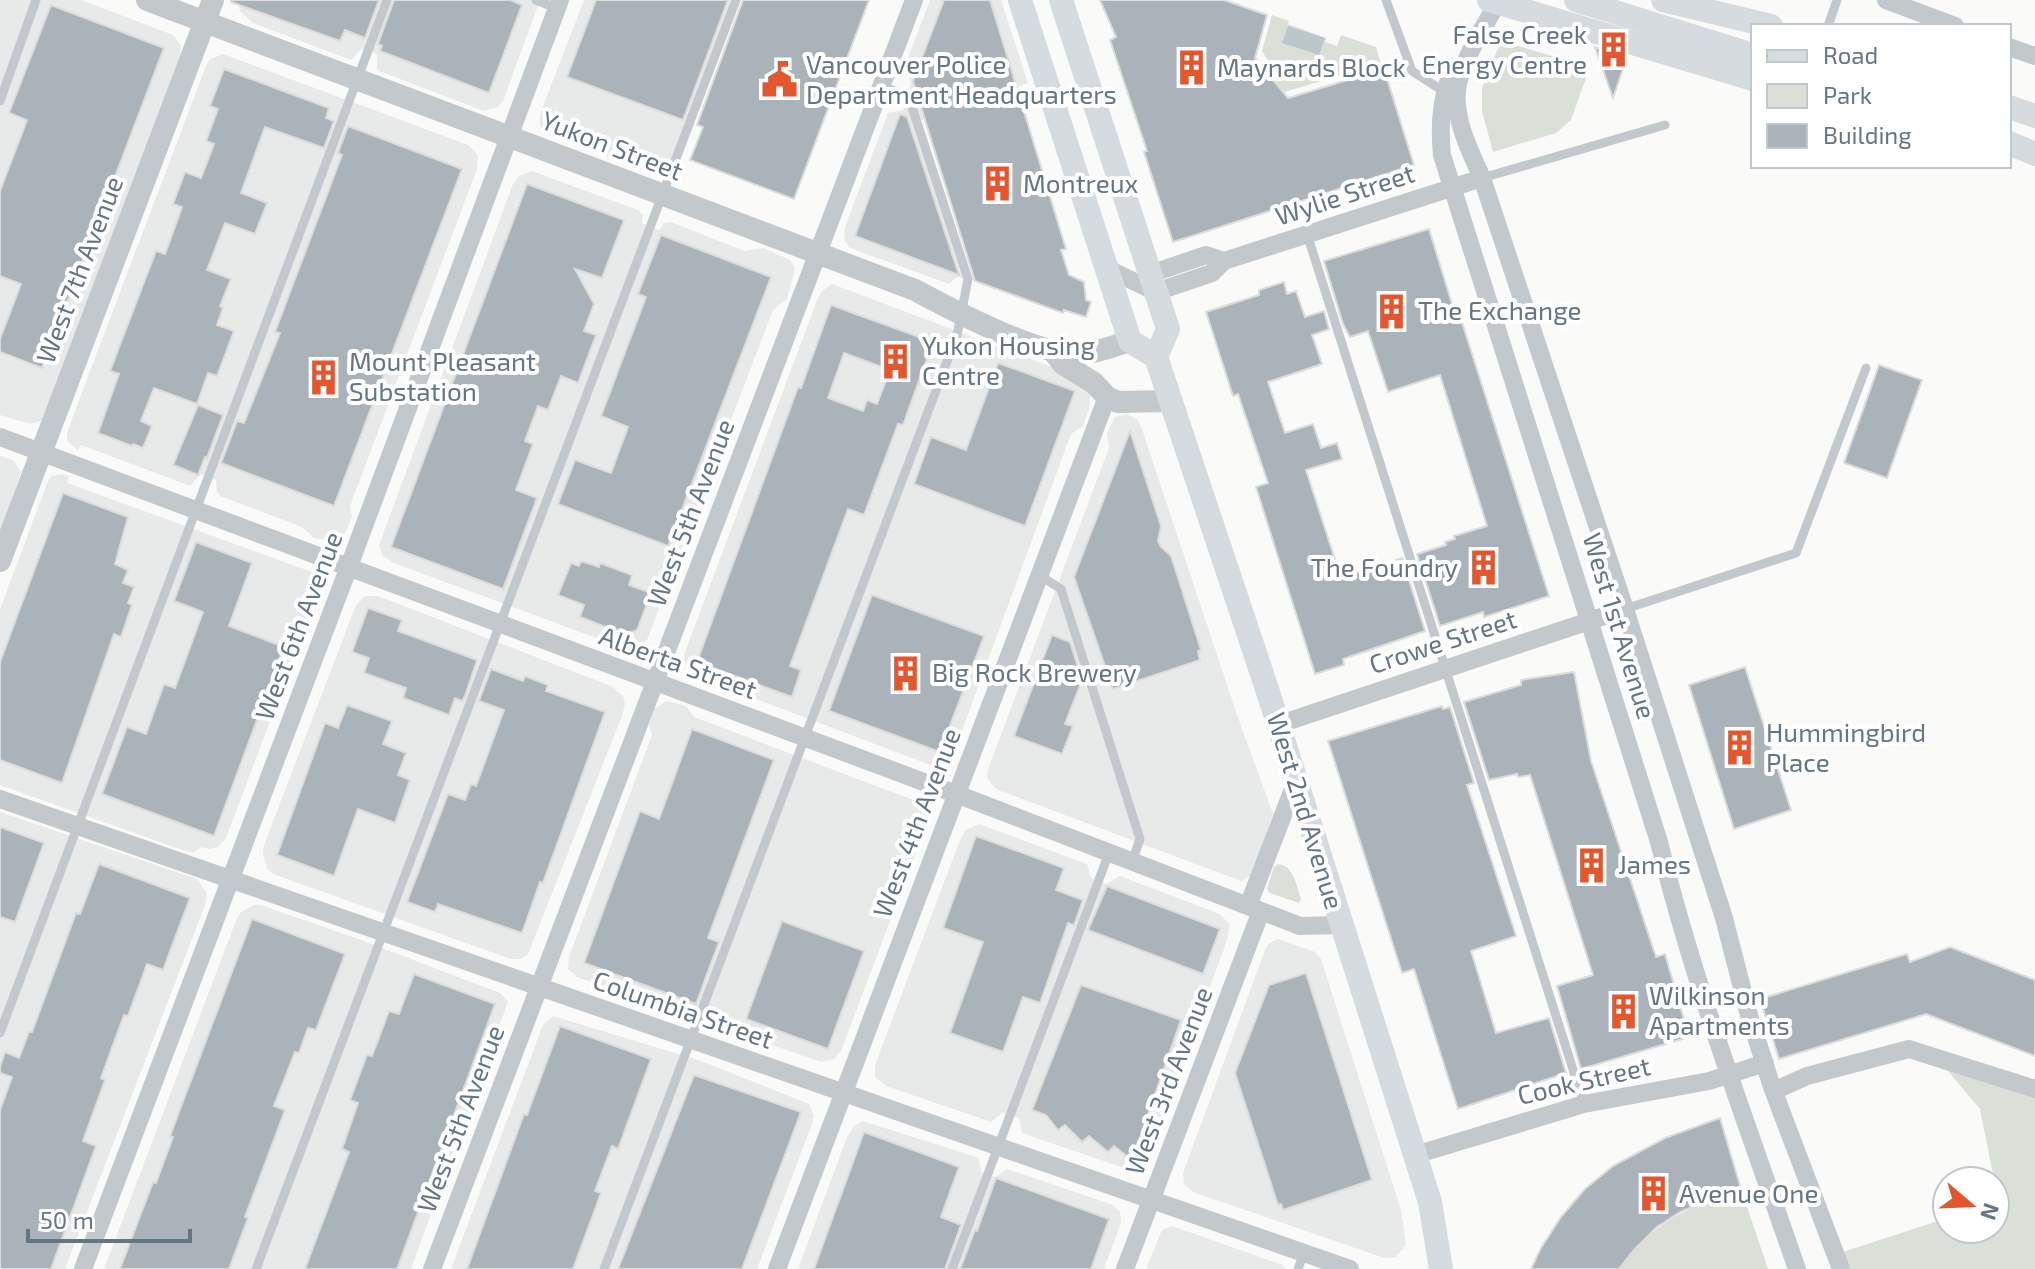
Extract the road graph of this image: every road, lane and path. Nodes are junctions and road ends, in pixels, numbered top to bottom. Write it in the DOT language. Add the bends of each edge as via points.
graph roads {
  1 [pos="36,0"];
  2 [pos="147,0"];
  3 [pos="213,0"];
  4 [pos="387,0"];
  5 [pos="536,0"];
  6 [pos="736,0"];
  7 [pos="914,0"];
  8 [pos="1020,0"];
  9 [pos="1061,0"];
  10 [pos="1386,0"];
  11 [pos="1487,0"];
  12 [pos="1499,0"];
  13 [pos="1576,0"];
  14 [pos="1663,0"];
  15 [pos="1727,0"];
  16 [pos="1837,0"];
  17 [pos="1886,0"];
  18 [pos="558,4"];
  19 [pos="205,22"];
  20 [pos="1763,24"];
  21 [pos="1783,24"];
  22 [pos="1829,24"];
  23 [pos="1950,24"];
  24 [pos="2011,48"];
  25 [pos="1751,54"];
  26 [pos="2035,56"];
  27 [pos="1751,78"];
  28 [pos="358,79"];
  29 [pos="881,86"];
  30 [pos="1444,90"];
  31 [pos="0,101"];
  32 [pos="1457,108"];
  33 [pos="2011,108"];
  34 [pos="2035,116"];
  35 [pos="1665,125"];
  36 [pos="510,137"];
  37 [pos="2011,144"];
  38 [pos="2011,152"];
  39 [pos="2035,156"];
  40 [pos="1482,178"];
  41 [pos="1452,188"];
  42 [pos="663,195"];
  43 [pos="1307,234"];
  44 [pos="817,253"];
  45 [pos="1106,268"];
  46 [pos="1153,283"];
  47 [pos="961,314"];
  48 [pos="1130,341"];
  49 [pos="1053,351"];
  50 [pos="1156,357"];
  51 [pos="1866,368"];
  52 [pos="1107,397"];
  53 [pos="1171,401"];
  54 [pos="0,437"];
  55 [pos="41,452"];
  56 [pos="196,511"];
  57 [pos="0,561"];
  58 [pos="348,569"];
  59 [pos="1039,575"];
  60 [pos="1625,609"];
  61 [pos="1591,620"];
  62 [pos="499,624"];
  63 [pos="1445,668"];
  64 [pos="654,682"];
  65 [pos="1277,725"];
  66 [pos="805,738"];
  67 [pos="1295,784"];
  68 [pos="956,794"];
  69 [pos="0,799"];
  70 [pos="79,827"];
  71 [pos="1109,853"];
  72 [pos="1132,862"];
  73 [pos="231,880"];
  74 [pos="1255,909"];
  75 [pos="1340,925"];
  76 [pos="383,933"];
  77 [pos="538,987"];
  78 [pos="0,1033"];
  79 [pos="690,1039"];
  80 [pos="1765,1063"];
  81 [pos="1727,1075"];
  82 [pos="2035,1089"];
  83 [pos="1774,1091"];
  84 [pos="843,1093"];
  85 [pos="1584,1104"];
  86 [pos="999,1146"];
  87 [pos="1415,1155"];
  88 [pos="1151,1200"];
  89 [pos="1301,1261"];
  90 [pos="83,1269"];
  91 [pos="256,1269"];
  92 [pos="432,1269"];
  93 [pos="604,1269"];
  94 [pos="777,1269"];
  95 [pos="952,1269"];
  96 [pos="1125,1269"];
  97 [pos="1350,1269"];
  98 [pos="1441,1269"];
  99 [pos="1797,1269"];
  100 [pos="1841,1269"];
  1 -- 31 [label="lane"];
  2 -- 19 [label="street, Yukon Street"];
  3 -- 19 [label="street, West 7th Avenue"];
  4 -- 28 [label="lane"];
  5 -- 18 [label="lane"];
  6 -- 42 [label="lane"];
  7 -- 29 [label="street, West 5th Avenue"];
  8 -- 45 [label="main road"];
  9 -- 46 [label="main road"];
  10 -- 30 [label="lane" via="1412,71"];
  11 -- 27 [label="main road"];
  11 -- 30 [label="street, West 1st Avenue"];
  12 -- 32 [label="street" via="1462,73"];
  13 -- 25 [label="main road"];
  14 -- 20 [label="main road"];
  15 -- 21 [label="main road"];
  16 -- 22 [label="lane"];
  17 -- 23 [label="street"];
  18 -- 36 [label="street, West 6th Avenue"];
  19 -- 28 [label="street, Yukon Street"];
  19 -- 55 [label="street, West 7th Avenue"];
  24 -- 26 [label="street"];
  28 -- 36 [label="street, Yukon Street"];
  28 -- 56 [label="lane"];
  29 -- 44 [label="street, West 5th Avenue"];
  29 -- 47 [label="lane" via="910,101 968,279"];
  30 -- 32 [label="lane"];
  30 -- 41 [label="street, West 1st Avenue" via="1440,132"];
  32 -- 40 [label="street, West 1st Avenue"];
  33 -- 34 [label="main road"];
  35 -- 40 [label="lane"];
  36 -- 42 [label="street, Yukon Street"];
  36 -- 58 [label="street, West 6th Avenue"];
  37 -- 39 [label="main road"];
  38 -- 39 [label="main road"];
  40 -- 41 [label="street, Wylie Street"];
  40 -- 60 [label="street, West 1st Avenue"];
  41 -- 43 [label="street, Wylie Street"];
  41 -- 61 [label="street, West 1st Avenue"];
  42 -- 44 [label="street, Yukon Street"];
  42 -- 62 [label="lane"];
  43 -- 46 [label="street, Wylie Street" via="1224,261 1212,273"];
  43 -- 63 [label="lane"];
  44 -- 47 [label="street, Yukon Street" via="915,290"];
  44 -- 64 [label="street, West 5th Avenue"];
  45 -- 46 [label="street"];
  45 -- 48 [label="main road"];
  46 -- 50 [label="main road" via="1168,329"];
  47 -- 49 [label="street, Yukon Street"];
  47 -- 66 [label="lane"];
  48 -- 49 [label="street, Yukon Street" via="1076,354"];
  48 -- 50 [label="main road"];
  49 -- 52 [label="street, Yukon Street"];
  50 -- 53 [label="main road, West 2nd Avenue"];
  51 -- 60 [label="lane" via="1796,553"];
  52 -- 53 [label="street" via="1127,403"];
  52 -- 59 [label="street, West 4th Avenue"];
  53 -- 65 [label="main road, West 2nd Avenue"];
  54 -- 55 [label="street, Alberta Street"];
  55 -- 56 [label="street, Alberta Street"];
  55 -- 57 [label="street, West 7th Avenue"];
  56 -- 58 [label="street, Alberta Street"];
  56 -- 70 [label="lane"];
  58 -- 62 [label="street, Alberta Street"];
  58 -- 73 [label="street, West 6th Avenue"];
  59 -- 68 [label="street, West 4th Avenue"];
  59 -- 72 [label="lane" via="1061,589 1140,839"];
  60 -- 61 [label="street, Crowe Street"];
  60 -- 80 [label="street, West 1st Avenue"];
  61 -- 63 [label="street, Crowe Street"];
  61 -- 81 [label="street, West 1st Avenue"];
  62 -- 64 [label="street, Alberta Street"];
  62 -- 76 [label="lane"];
  63 -- 65 [label="street, Crowe Street"];
  63 -- 85 [label="lane"];
  64 -- 66 [label="street, Alberta Street"];
  64 -- 77 [label="street, West 5th Avenue"];
  65 -- 67 [label="main road, West 2nd Avenue"];
  66 -- 68 [label="street, Alberta Street"];
  66 -- 79 [label="lane"];
  67 -- 74 [label="street, West 3rd Avenue"];
  67 -- 75 [label="main road, West 2nd Avenue"];
  68 -- 71 [label="street, Alberta Street"];
  68 -- 84 [label="street, West 4th Avenue"];
  69 -- 70 [label="street, Columbia Street"];
  70 -- 73 [label="street, Columbia Street"];
  70 -- 78 [label="lane"];
  71 -- 72 [label="street, Alberta Street"];
  71 -- 86 [label="lane"];
  72 -- 74 [label="street, Alberta Street"];
  73 -- 76 [label="street, Columbia Street"];
  73 -- 90 [label="street, West 6th Avenue"];
  74 -- 75 [label="street, Alberta Street" via="1300,926"];
  74 -- 88 [label="street, West 3rd Avenue"];
  75 -- 87 [label="main road, West 2nd Avenue"];
  76 -- 77 [label="street, Columbia Street"];
  76 -- 91 [label="lane"];
  77 -- 79 [label="street, Columbia Street"];
  77 -- 92 [label="street, West 5th Avenue"];
  79 -- 84 [label="street, Columbia Street"];
  79 -- 93 [label="lane"];
  80 -- 81 [label="street, Cook Street"];
  80 -- 83 [label="street, West 1st Avenue"];
  81 -- 85 [label="street, Cook Street"];
  81 -- 99 [label="street, West 1st Avenue"];
  82 -- 83 [label="street" via="1909,1049 1807,1076"];
  83 -- 100 [label="street, West 1st Avenue"];
  84 -- 86 [label="street, Columbia Street"];
  84 -- 94 [label="street, West 4th Avenue"];
  85 -- 87 [label="street, Cook Street"];
  86 -- 88 [label="street, Columbia Street"];
  86 -- 95 [label="lane"];
  87 -- 98 [label="main road, West 2nd Avenue" via="1430,1202"];
  88 -- 89 [label="street, Columbia Street"];
  88 -- 96 [label="street, West 3rd Avenue"];
  89 -- 97 [label="street, Columbia Street"];
}
